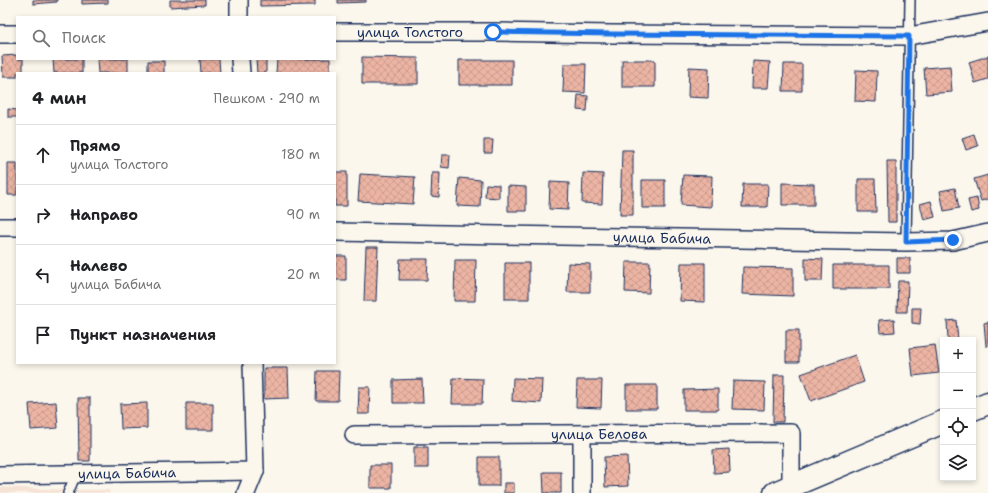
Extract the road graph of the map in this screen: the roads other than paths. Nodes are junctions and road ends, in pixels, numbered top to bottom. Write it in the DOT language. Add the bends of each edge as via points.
graph roads {
  1 [pos="239,0"];
  2 [pos="910,0"];
  3 [pos="239,16"];
  4 [pos="988,22"];
  5 [pos="336,32"];
  6 [pos="0,34"];
  7 [pos="16,34"];
  8 [pos="909,36"];
  9 [pos="240,60"];
  10 [pos="241,72"];
  11 [pos="0,227"];
  12 [pos="16,227"];
  13 [pos="336,232"];
  14 [pos="988,233"];
  15 [pos="906,242"];
  16 [pos="252,364"];
  17 [pos="988,403"];
  18 [pos="976,408"];
  19 [pos="940,423"];
  20 [pos="582,434"];
  21 [pos="354,435"];
  22 [pos="255,471"];
  23 [pos="76,474"];
  24 [pos="0,475"];
  25 [pos="783,490"];
  26 [pos="68,493"];
  27 [pos="246,493"];
  28 [pos="582,493"];
  1 -- 3 [label="street"];
  2 -- 8 [label="lane"];
  4 -- 8 [label="street, улица Толстого"];
  5 -- 8 [label="street, улица Толстого"];
  6 -- 7 [label="street"];
  8 -- 15 [label="lane"];
  9 -- 10 [label="street"];
  11 -- 12 [label="street"];
  13 -- 15 [label="street, улица Бабича"];
  14 -- 15 [label="street, улица Бабича" via="953,240"];
  16 -- 22 [label="street"];
  17 -- 18 [label="main road"];
  19 -- 25 [label="main road, улица Белова"];
  20 -- 21 [label="street, улица Белова"];
  20 -- 25 [label="street, улица Белова" via="791,433"];
  20 -- 28 [label="street"];
  22 -- 23 [label="street, улица Бабича"];
  22 -- 27 [label="street"];
  23 -- 24 [label="street, улица Бабича"];
  23 -- 26 [label="lane"];
}
